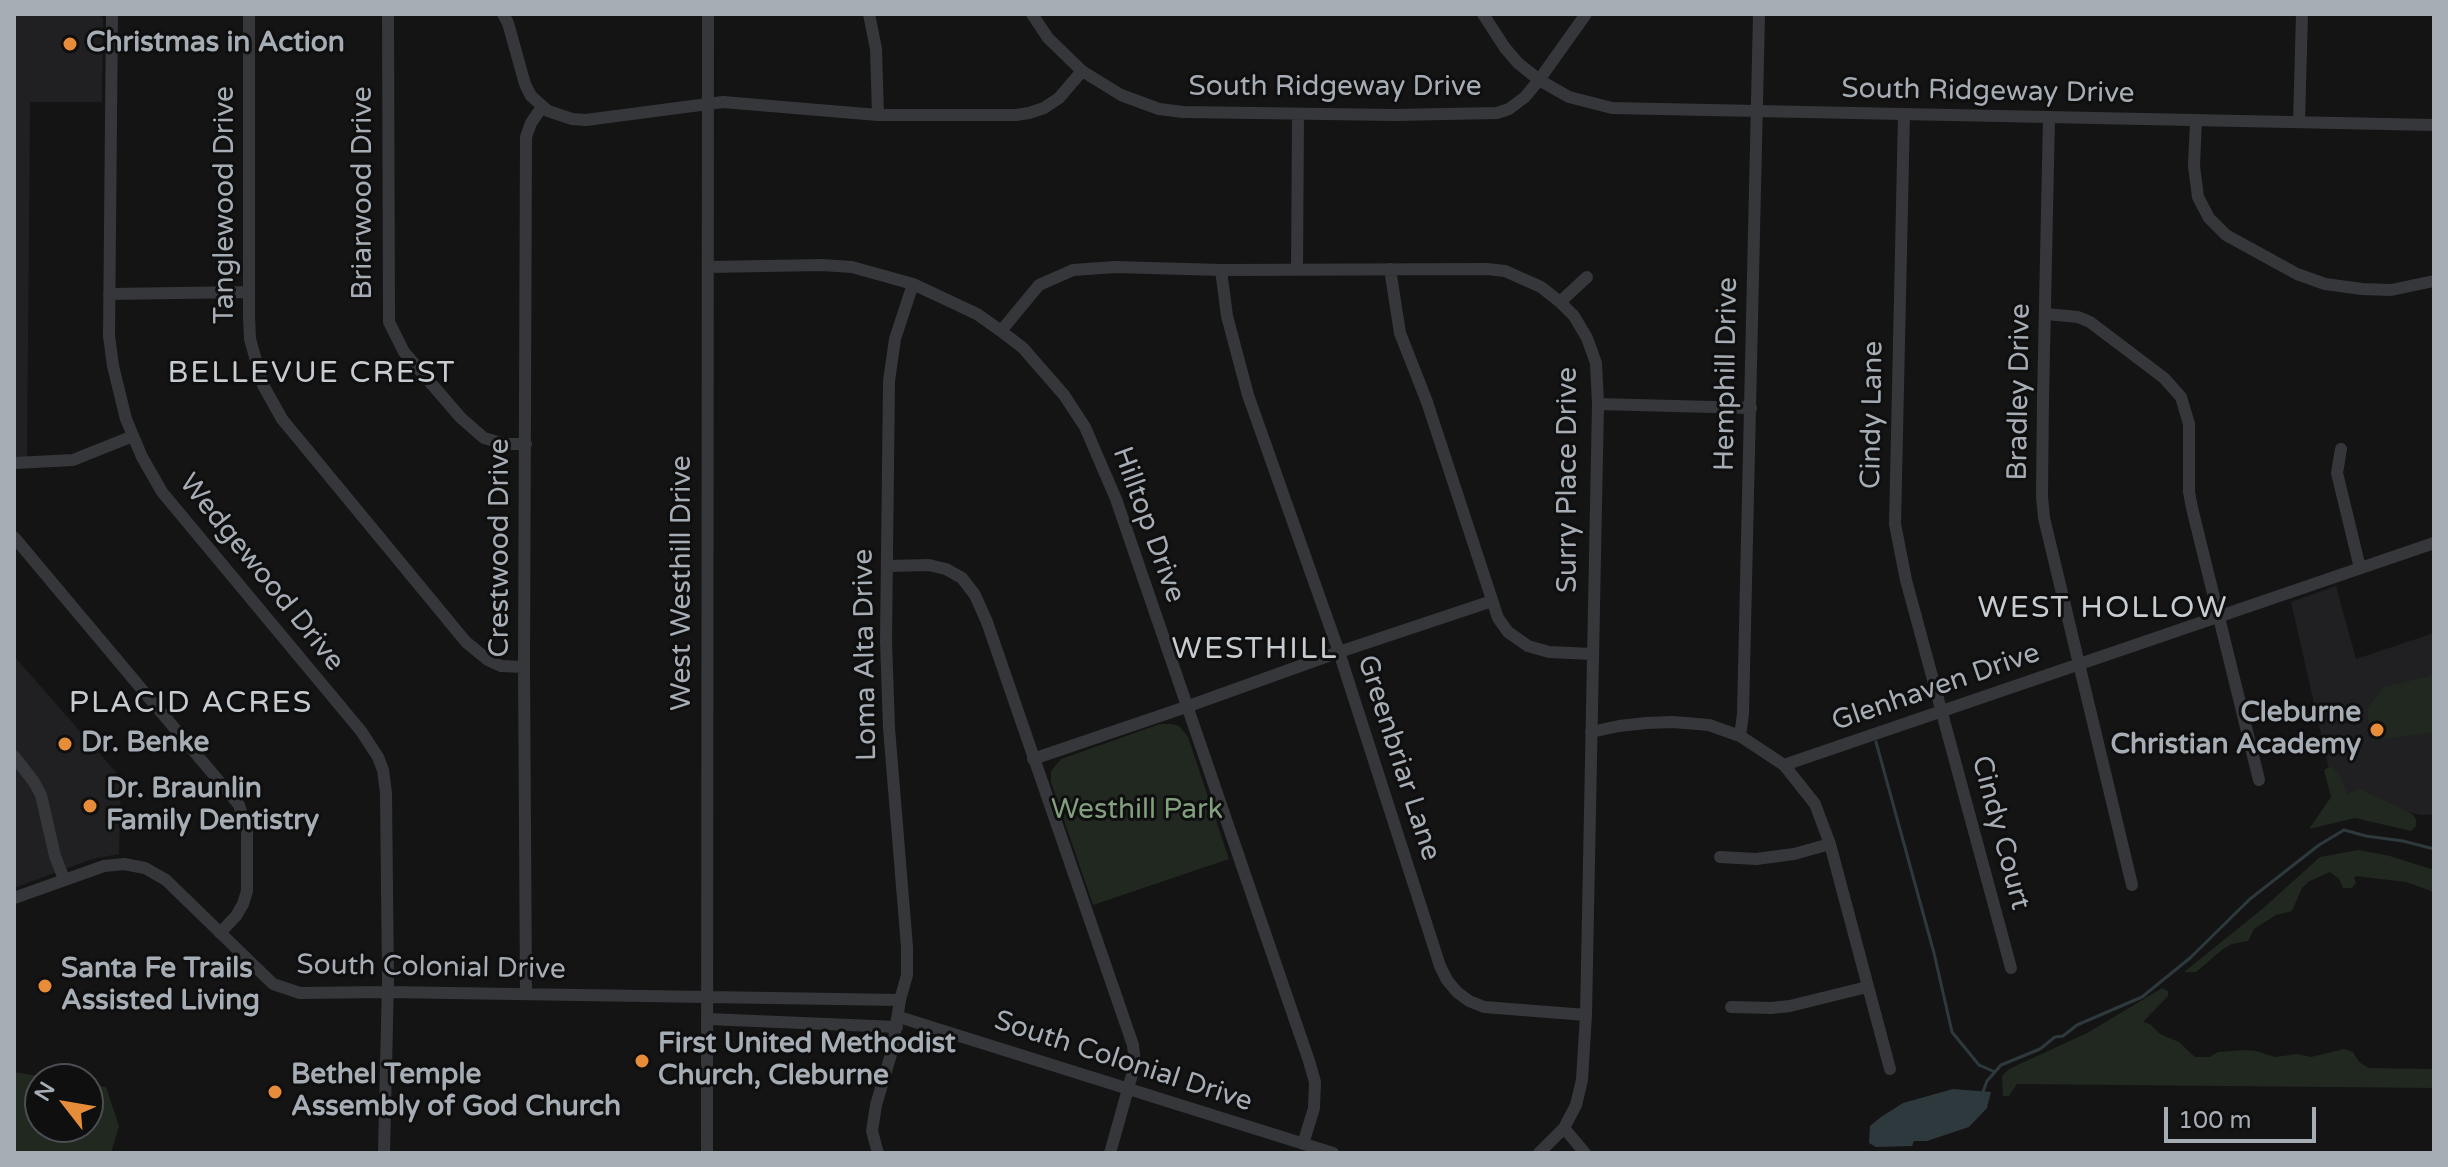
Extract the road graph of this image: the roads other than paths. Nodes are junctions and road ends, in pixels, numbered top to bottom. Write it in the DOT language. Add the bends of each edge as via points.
graph roads {
  1 [pos="112,14"];
  2 [pos="249,14"];
  3 [pos="388,14"];
  4 [pos="504,14"];
  5 [pos="708,14"];
  6 [pos="869,14"];
  7 [pos="1032,14"];
  8 [pos="1483,14"];
  9 [pos="1586,14"];
  10 [pos="1759,14"];
  11 [pos="2302,14"];
  12 [pos="1082,71"];
  13 [pos="1539,80"];
  14 [pos="709,103"];
  15 [pos="542,107"];
  16 [pos="1756,111"];
  17 [pos="878,115"];
  18 [pos="1298,115"];
  19 [pos="1904,115"];
  20 [pos="2049,117"];
  21 [pos="2196,120"];
  22 [pos="2299,122"];
  23 [pos="2434,125"];
  24 [pos="708,267"];
  25 [pos="1297,269"];
  26 [pos="1390,269"];
  27 [pos="1221,270"];
  28 [pos="1587,277"];
  29 [pos="2434,281"];
  30 [pos="913,284"];
  31 [pos="248,292"];
  32 [pos="109,294"];
  33 [pos="1560,302"];
  34 [pos="2046,314"];
  35 [pos="1001,331"];
  36 [pos="1598,404"];
  37 [pos="1751,408"];
  38 [pos="133,436"];
  39 [pos="526,444"];
  40 [pos="2341,449"];
  41 [pos="14,463"];
  42 [pos="14,537"];
  43 [pos="2434,543"];
  44 [pos="887,566"];
  45 [pos="2360,568"];
  46 [pos="1492,601"];
  47 [pos="2219,618"];
  48 [pos="1339,652"];
  49 [pos="1592,654"];
  50 [pos="2078,664"];
  51 [pos="524,667"];
  52 [pos="1186,707"];
  53 [pos="1942,710"];
  54 [pos="1591,732"];
  55 [pos="1740,736"];
  56 [pos="14,756"];
  57 [pos="1033,759"];
  58 [pos="1784,765"];
  59 [pos="2259,780"];
  60 [pos="1830,844"];
  61 [pos="1720,857"];
  62 [pos="64,879"];
  63 [pos="2132,885"];
  64 [pos="14,898"];
  65 [pos="220,933"];
  66 [pos="2011,968"];
  67 [pos="1867,987"];
  68 [pos="387,992"];
  69 [pos="526,994"];
  70 [pos="708,998"];
  71 [pos="900,1000"];
  72 [pos="1731,1007"];
  73 [pos="1586,1015"];
  74 [pos="708,1019"];
  75 [pos="898,1022"];
  76 [pos="1890,1069"];
  77 [pos="1129,1088"];
  78 [pos="1564,1128"];
  79 [pos="1303,1144"];
  80 [pos="384,1153"];
  81 [pos="707,1153"];
  82 [pos="878,1153"];
  83 [pos="1110,1153"];
  84 [pos="1333,1153"];
  85 [pos="1539,1153"];
  86 [pos="1585,1153"];
  1 -- 32 [label="street, Wedgewood Drive"];
  2 -- 31 [label="street, Tanglewood Drive"];
  3 -- 39 [label="street, Briarwood Drive" via="389,322 404,352 461,418 484,438"];
  4 -- 15 [label="street" via="525,84"];
  5 -- 14 [label="street, West Westhill Drive"];
  6 -- 17 [label="street"];
  7 -- 12 [label="street, South Ridgeway Drive"];
  8 -- 13 [label="street" via="1511,55"];
  9 -- 13 [label="street"];
  10 -- 16 [label="street, Hemphill Drive"];
  11 -- 22 [label="street"];
  12 -- 17 [label="street" via="1059,98 1029,113"];
  12 -- 18 [label="street, South Ridgeway Drive" via="1121,95 1159,109"];
  13 -- 16 [label="street, South Ridgeway Drive" via="1569,97 1612,108"];
  13 -- 18 [label="street, South Ridgeway Drive" via="1525,97 1497,113"];
  14 -- 15 [label="street" via="586,120 561,117"];
  14 -- 17 [label="street"];
  14 -- 24 [label="street, West Westhill Drive"];
  15 -- 39 [label="street, Crestwood Drive" via="526,137"];
  16 -- 19 [label="street, South Ridgeway Drive"];
  16 -- 37 [label="street, Hemphill Drive"];
  18 -- 25 [label="street"];
  19 -- 20 [label="street, South Ridgeway Drive"];
  19 -- 53 [label="street, Cindy Lane" via="1895,524"];
  20 -- 21 [label="street, South Ridgeway Drive"];
  20 -- 34 [label="street, Bradley Drive"];
  21 -- 22 [label="street, South Ridgeway Drive"];
  21 -- 29 [label="street" via="2198,197 2226,235 2325,284 2391,290"];
  22 -- 23 [label="street, South Ridgeway Drive"];
  24 -- 30 [label="street, Hilltop Drive" via="852,267"];
  24 -- 70 [label="street, West Westhill Drive"];
  25 -- 26 [label="street, Surry Place Drive"];
  25 -- 27 [label="street, Surry Place Drive"];
  26 -- 33 [label="street, Surry Place Drive" via="1505,271"];
  26 -- 46 [label="street" via="1400,333"];
  27 -- 35 [label="street, Surry Place Drive" via="1073,270 1039,285"];
  27 -- 48 [label="street, Greenbriar Lane" via="1248,395"];
  28 -- 33 [label="street"];
  30 -- 35 [label="street, Hilltop Drive"];
  30 -- 44 [label="street, Loma Alta Drive" via="890,370"];
  31 -- 32 [label="street"];
  31 -- 51 [label="street, Tanglewood Drive" via="256,364 282,419 466,642 501,666"];
  32 -- 38 [label="street, Wedgewood Drive" via="113,366"];
  33 -- 36 [label="street, Surry Place Drive" via="1587,338 1596,363"];
  34 -- 47 [label="street" via="2090,322 2181,397 2189,424 2189,492"];
  34 -- 50 [label="street, Bradley Drive" via="2044,518"];
  35 -- 52 [label="street, Hilltop Drive" via="1039,365 1085,427 1116,499"];
  36 -- 37 [label="street"];
  36 -- 49 [label="street, Surry Place Drive"];
  37 -- 55 [label="street, Hemphill Drive"];
  38 -- 41 [label="street" via="73,460"];
  38 -- 68 [label="street, Wedgewood Drive" via="174,508 378,757 386,793"];
  39 -- 51 [label="street, Crestwood Drive"];
  40 -- 45 [label="street" via="2337,473"];
  42 -- 65 [label="street" via="239,805 247,830 247,891 236,916"];
  43 -- 45 [label="street, Glenhaven Drive"];
  44 -- 57 [label="street" via="946,569 975,595"];
  44 -- 71 [label="street, Loma Alta Drive" via="889,728 907,947"];
  45 -- 47 [label="street, Glenhaven Drive"];
  46 -- 48 [label="street"];
  46 -- 49 [label="street" via="1508,632 1528,646"];
  47 -- 50 [label="street, Glenhaven Drive"];
  47 -- 59 [label="street"];
  48 -- 52 [label="street"];
  48 -- 73 [label="street, Greenbriar Lane" via="1447,980 1484,1007"];
  49 -- 54 [label="street, Surry Place Drive"];
  50 -- 53 [label="street, Glenhaven Drive"];
  50 -- 63 [label="street, Bradley Drive"];
  51 -- 69 [label="street, Crestwood Drive"];
  52 -- 57 [label="street"];
  52 -- 79 [label="street, Hilltop Drive" via="1315,1082"];
  53 -- 58 [label="street, Glenhaven Drive"];
  53 -- 66 [label="street, Cindy Court"];
  54 -- 55 [label="street" via="1673,722 1709,725"];
  54 -- 73 [label="street, Surry Place Drive"];
  55 -- 58 [label="street"];
  56 -- 62 [label="street" via="41,795"];
  57 -- 77 [label="street" via="1133,1045"];
  58 -- 60 [label="street" via="1815,804"];
  60 -- 61 [label="street" via="1778,857"];
  60 -- 67 [label="street"];
  62 -- 64 [label="street, South Colonial Drive"];
  62 -- 65 [label="street, South Colonial Drive" via="113,864 145,868 166,880"];
  65 -- 68 [label="street, South Colonial Drive" via="265,977 287,990"];
  67 -- 72 [label="street" via="1790,1006"];
  67 -- 76 [label="street"];
  68 -- 69 [label="street, South Colonial Drive"];
  68 -- 80 [label="street, Wedgewood Drive"];
  69 -- 70 [label="street, South Colonial Drive"];
  70 -- 71 [label="street, South Colonial Drive"];
  70 -- 74 [label="street, West Westhill Drive"];
  71 -- 75 [label="street, Loma Alta Drive"];
  73 -- 78 [label="street, Surry Place Drive" via="1582,1080"];
  74 -- 75 [label="street, South Colonial Drive"];
  74 -- 81 [label="street, West Westhill Drive"];
  75 -- 77 [label="street, South Colonial Drive"];
  75 -- 82 [label="street, Loma Alta Drive" via="872,1131"];
  77 -- 79 [label="street, South Colonial Drive"];
  77 -- 83 [label="street"];
  78 -- 85 [label="street"];
  78 -- 86 [label="street"];
  79 -- 84 [label="street, South Colonial Drive"];
}
